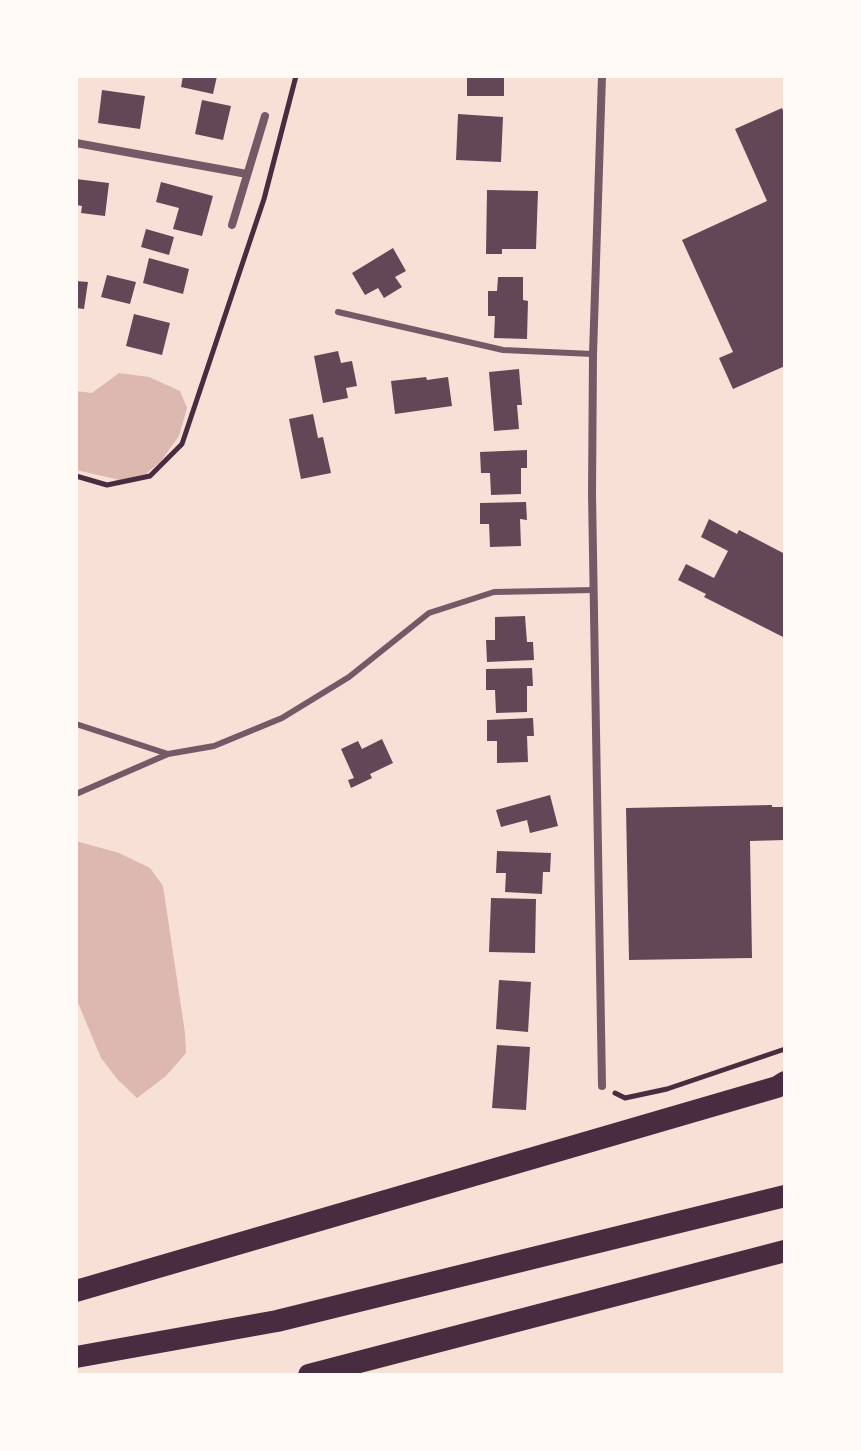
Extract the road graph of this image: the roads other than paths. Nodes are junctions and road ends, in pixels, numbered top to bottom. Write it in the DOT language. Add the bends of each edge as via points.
graph roads {
  1 [pos="602,76"];
  2 [pos="265,116"];
  3 [pos="76,143"];
  4 [pos="247,174"];
  5 [pos="232,225"];
  6 [pos="338,312"];
  7 [pos="593,354"];
  8 [pos="594,590"];
  9 [pos="76,724"];
  10 [pos="168,754"];
  11 [pos="76,794"];
  12 [pos="785,1082"];
  13 [pos="602,1086"];
  14 [pos="785,1196"];
  15 [pos="785,1251"];
  16 [pos="76,1291"];
  17 [pos="76,1357"];
  18 [pos="309,1375"];
  1 -- 7 [label="street"];
  2 -- 4 [label="street"];
  3 -- 4 [label="street"];
  4 -- 5 [label="street"];
  6 -- 7 [label="lane" via="503,350"];
  7 -- 8 [label="street"];
  8 -- 10 [label="lane" via="494,592 429,613 349,677 282,718 214,746"];
  8 -- 13 [label="street"];
  9 -- 10 [label="lane"];
  10 -- 11 [label="lane"];
  12 -- 16 [label="highway"];
  14 -- 17 [label="highway" via="277,1321"];
  15 -- 18 [label="highway"];
}
